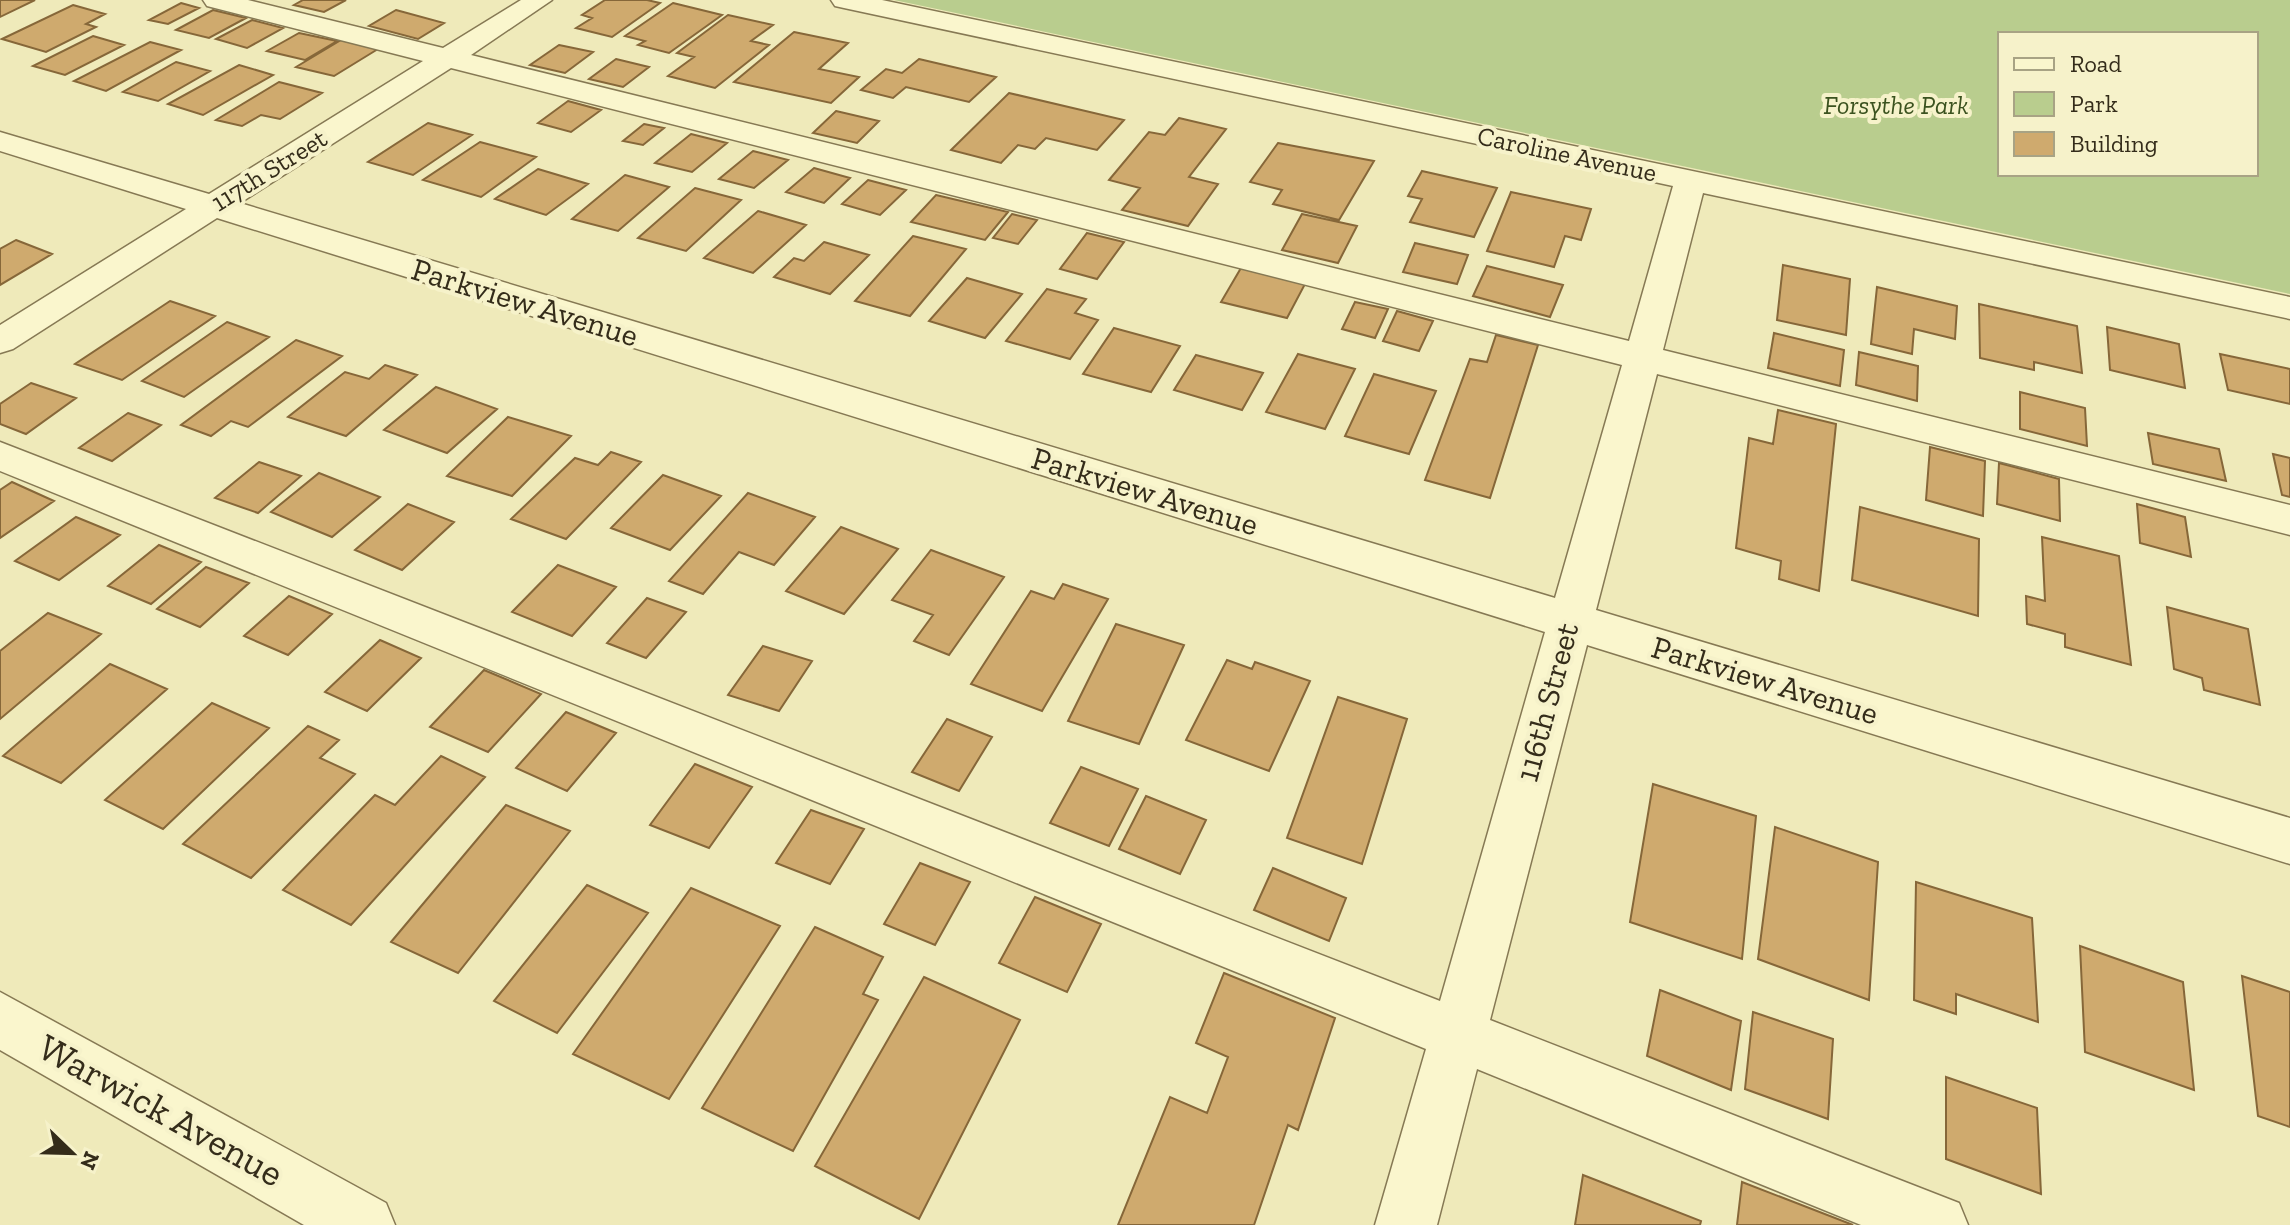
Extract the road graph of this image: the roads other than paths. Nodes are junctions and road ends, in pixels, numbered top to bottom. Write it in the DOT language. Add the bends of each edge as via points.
graph roads {
  1 [pos="216,0"];
  2 [pos="539,0"];
  3 [pos="844,0"];
  4 [pos="444,59"];
  5 [pos="0,141"];
  6 [pos="1691,180"];
  7 [pos="212,206"];
  8 [pos="2290,308"];
  9 [pos="0,341"];
  10 [pos="1643,358"];
  11 [pos="0,456"];
  12 [pos="2290,520"];
  13 [pos="1569,620"];
  14 [pos="2290,841"];
  15 [pos="0,1019"];
  16 [pos="1457,1036"];
  17 [pos="364,1225"];
  18 [pos="1406,1225"];
  19 [pos="1937,1225"];
  1 -- 4 [label="street"];
  2 -- 4 [label="street, 117th Street"];
  3 -- 6 [label="street, Caroline Avenue"];
  4 -- 7 [label="street, 117th Street"];
  4 -- 10 [label="street"];
  5 -- 7 [label="street, Parkview Avenue"];
  6 -- 8 [label="street, Caroline Avenue"];
  6 -- 10 [label="street, 116th Street"];
  7 -- 9 [label="street, 117th Street"];
  7 -- 13 [label="street, Parkview Avenue"];
  10 -- 12 [label="street"];
  10 -- 13 [label="street, 116th Street"];
  11 -- 16 [label="street"];
  13 -- 14 [label="street, Parkview Avenue"];
  13 -- 16 [label="street, 116th Street"];
  15 -- 17 [label="street, Warwick Avenue"];
  16 -- 18 [label="street, 116th Street"];
  16 -- 19 [label="street"];
}
